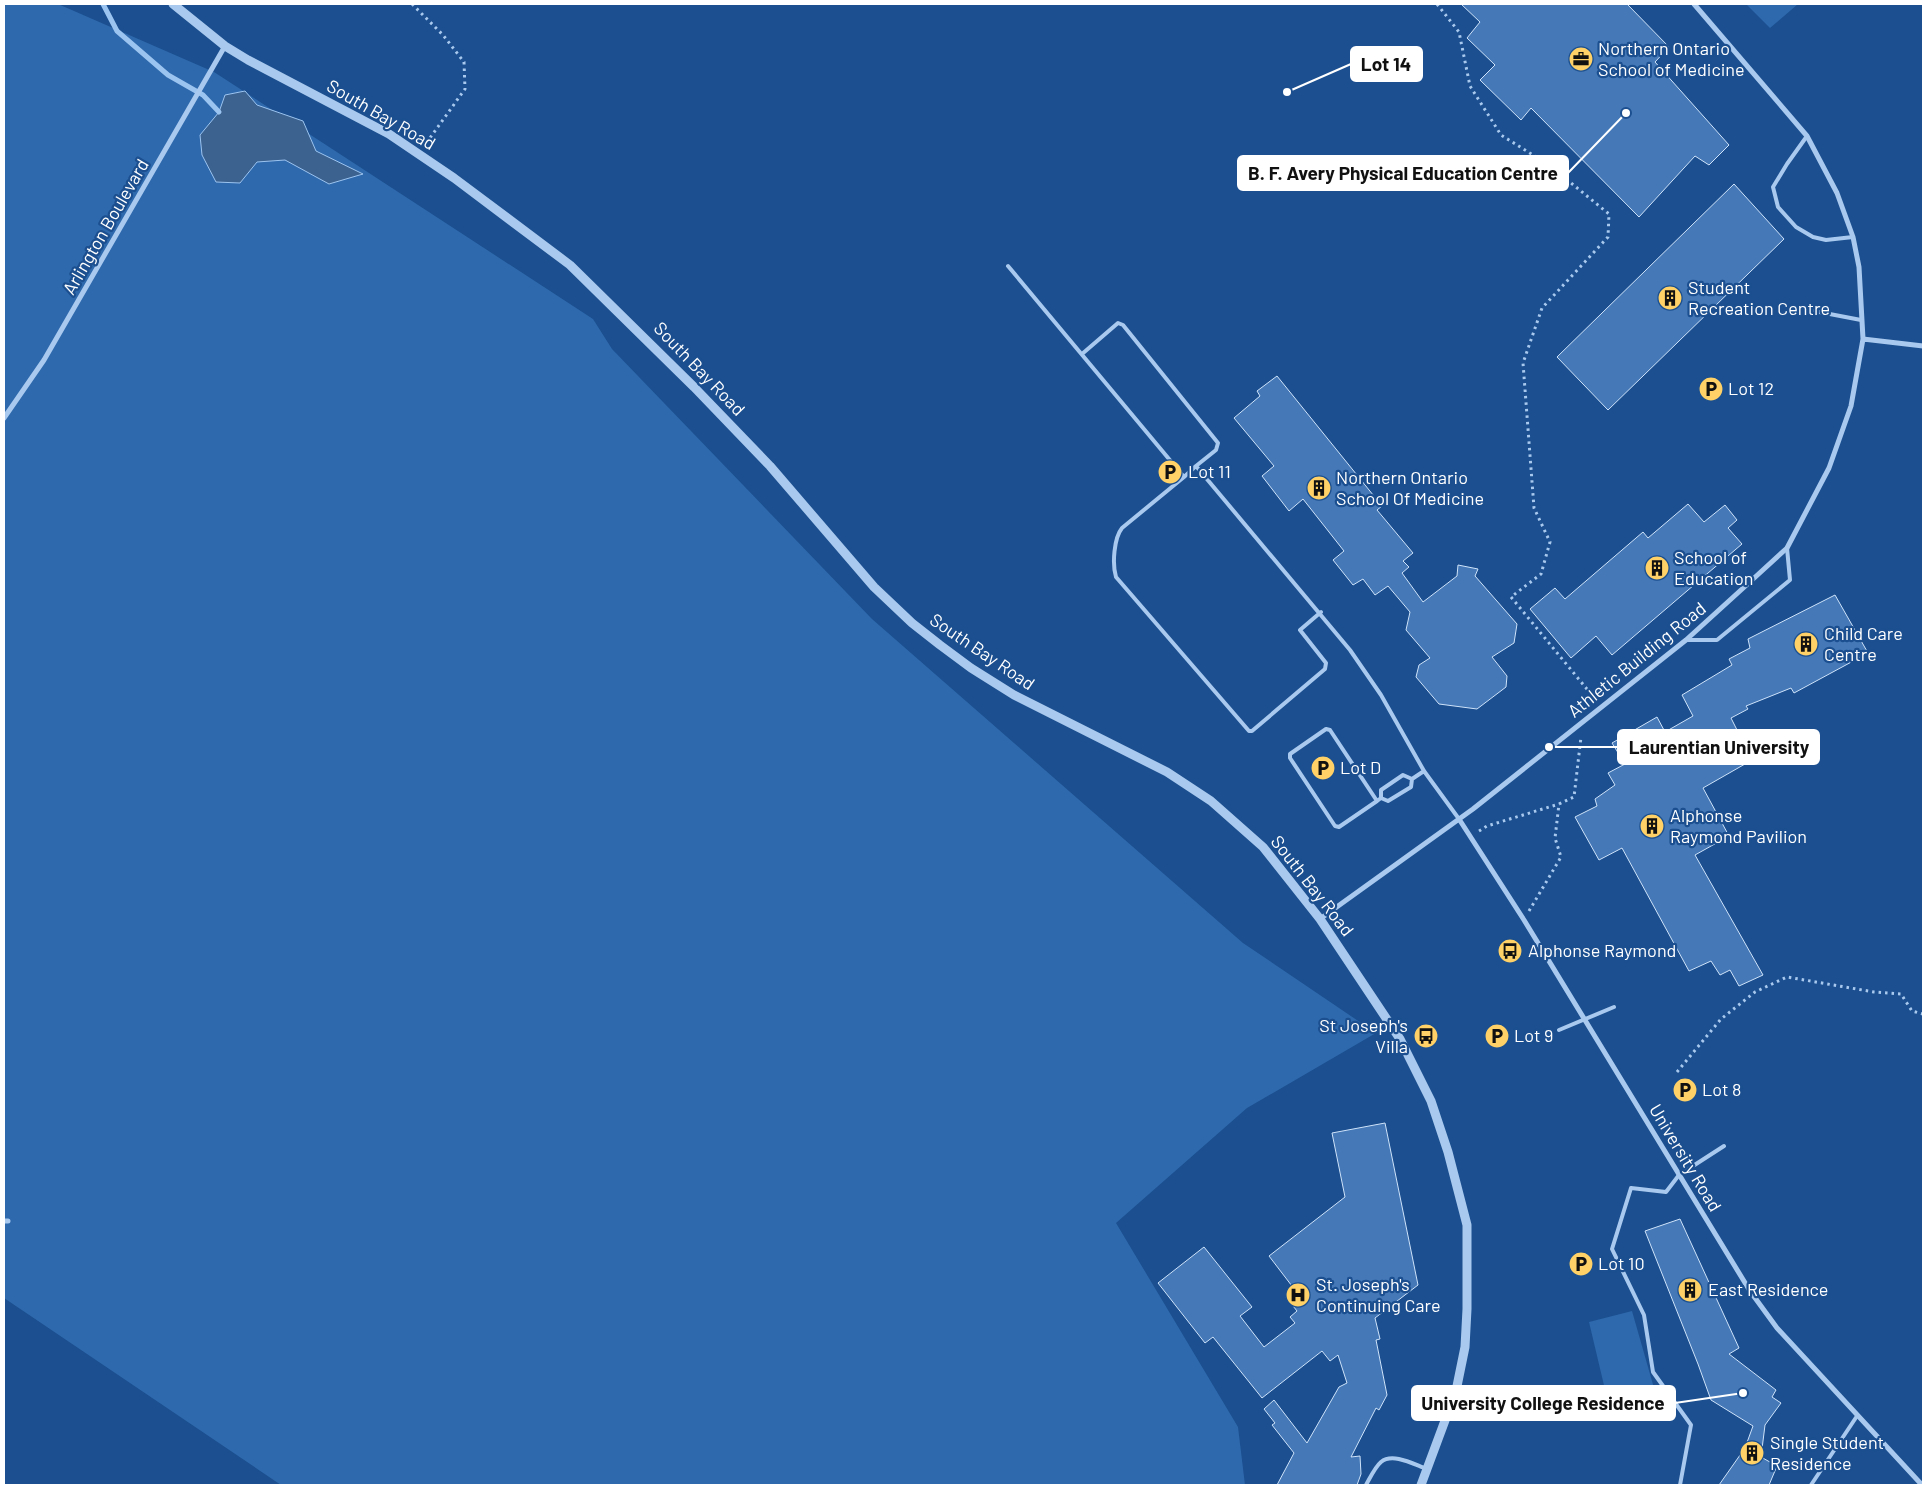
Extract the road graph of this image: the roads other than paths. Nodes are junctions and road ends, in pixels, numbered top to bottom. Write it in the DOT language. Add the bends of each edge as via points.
graph roads {
  1 [pos="173,4"];
  2 [pos="1694,4"];
  3 [pos="225,46"];
  4 [pos="1808,136"];
  5 [pos="1853,237"];
  6 [pos="1008,266"];
  7 [pos="1814,311"];
  8 [pos="1861,320"];
  9 [pos="1862,339"];
  10 [pos="1923,346"];
  11 [pos="1082,354"];
  12 [pos="4,418"];
  13 [pos="1196,466"];
  14 [pos="1184,477"];
  15 [pos="1787,548"];
  16 [pos="1320,612"];
  17 [pos="1686,640"];
  18 [pos="1424,771"];
  19 [pos="1412,779"];
  20 [pos="1379,800"];
  21 [pos="1459,819"];
  22 [pos="1320,919"];
  23 [pos="1614,1006"];
  24 [pos="1583,1020"];
  25 [pos="1559,1030"];
  26 [pos="1724,1146"];
  27 [pos="1679,1175"];
  28 [pos="1857,1416"];
  29 [pos="1427,1469"];
  30 [pos="1366,1485"];
  31 [pos="1421,1485"];
  32 [pos="1680,1485"];
  33 [pos="1811,1485"];
  34 [pos="1922,1485"];
  1 -- 3 [label="street, South Bay Road"];
  2 -- 4 [label="street, Athletic Building Road"];
  3 -- 12 [label="street, Arlington Boulevard" via="44,360"];
  3 -- 22 [label="street, South Bay Road" via="389,134 570,265 770,466 874,587 912,623 971,668 1014,695 1166,772 1211,801 1264,847"];
  4 -- 5 [label="street, Athletic Building Road" via="1838,193"];
  4 -- 5 [label="lane" via="1773,187 1778,207 1796,227 1813,237 1826,240"];
  5 -- 8 [label="street, Athletic Building Road" via="1859,267"];
  6 -- 11 [label="lane"];
  7 -- 8 [label="lane"];
  8 -- 9 [label="street, Athletic Building Road"];
  9 -- 10 [label="street"];
  9 -- 15 [label="street, Athletic Building Road" via="1851,406 1829,468"];
  11 -- 13 [label="lane" via="1118,323 1123,325 1218,443 1216,450"];
  11 -- 14 [label="lane"];
  13 -- 14 [label="lane"];
  13 -- 16 [label="lane"];
  14 -- 16 [label="lane" via="1122,528 1118,534 1114,571 1249,731 1325,669 1326,663 1300,630"];
  15 -- 17 [label="street, Athletic Building Road"];
  15 -- 17 [label="lane" via="1790,580 1717,640"];
  16 -- 18 [label="lane" via="1381,695"];
  17 -- 21 [label="street, Athletic Building Road"];
  18 -- 19 [label="lane"];
  18 -- 21 [label="lane"];
  19 -- 20 [label="lane" via="1411,787 1388,801"];
  19 -- 20 [label="lane" via="1403,775 1381,790"];
  20 -- 20 [label="lane" via="1339,827 1335,826 1290,754 1326,729 1330,730"];
  21 -- 22 [label="street, Athletic Building Road"];
  21 -- 24 [label="street, University Road"];
  22 -- 29 [label="street, South Bay Road" via="1400,1039 1431,1101 1467,1225 1465,1347 1456,1390"];
  23 -- 24 [label="lane"];
  24 -- 25 [label="lane"];
  24 -- 27 [label="street, University Road"];
  26 -- 27 [label="lane"];
  27 -- 28 [label="street, University Road" via="1750,1292 1777,1328"];
  27 -- 32 [label="lane" via="1666,1192 1631,1188 1612,1249 1644,1315 1653,1372 1691,1425"];
  28 -- 33 [label="lane"];
  28 -- 34 [label="street, University Road"];
  29 -- 30 [label="lane" via="1391,1458 1381,1462"];
  29 -- 31 [label="street, South Bay Road"];
}
